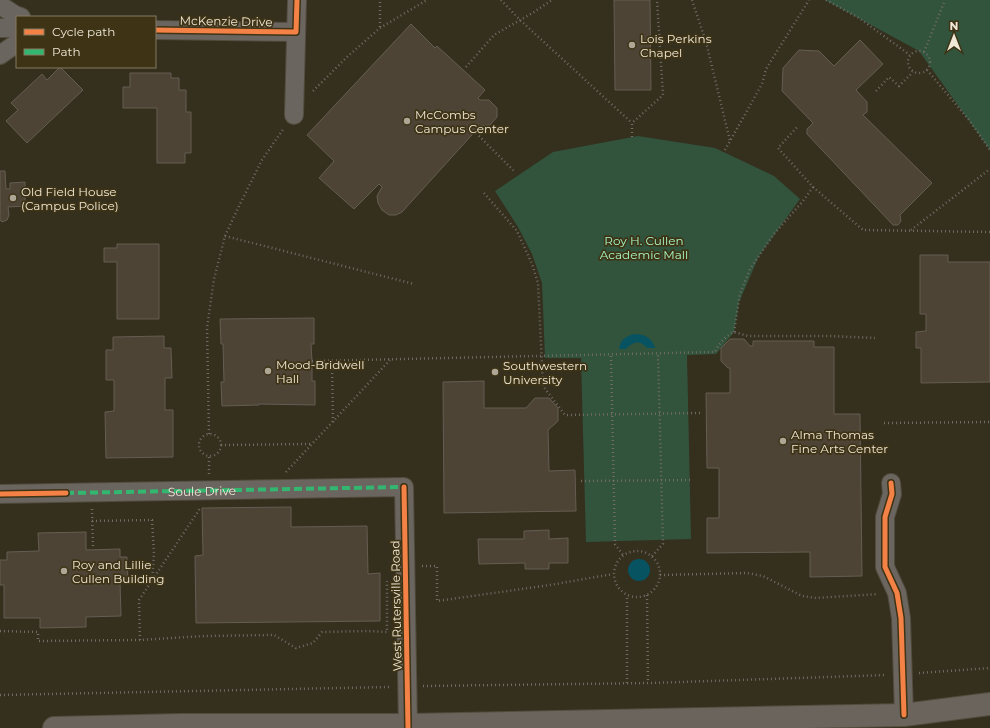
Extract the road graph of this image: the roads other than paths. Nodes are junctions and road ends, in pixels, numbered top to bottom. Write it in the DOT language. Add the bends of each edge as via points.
graph roads {
  1 [pos="297,0"];
  2 [pos="0,5"];
  3 [pos="18,16"];
  4 [pos="0,28"];
  5 [pos="16,28"];
  6 [pos="156,30"];
  7 [pos="296,32"];
  8 [pos="16,44"];
  9 [pos="0,55"];
  10 [pos="294,115"];
  11 [pos="891,483"];
  12 [pos="404,487"];
  13 [pos="0,494"];
  14 [pos="990,704"];
  15 [pos="904,715"];
  16 [pos="844,722"];
  17 [pos="639,725"];
  18 [pos="180,727"];
  19 [pos="408,727"];
  20 [pos="54,728"];
  1 -- 7 [label="street"];
  2 -- 3 [label="street"];
  4 -- 5 [label="street"];
  6 -- 7 [label="street, McKenzie Drive"];
  7 -- 10 [label="street"];
  8 -- 9 [label="street"];
  11 -- 15 [label="street" via="892,494 885,517 885,567 897,593"];
  12 -- 13 [label="street, Soule Drive"];
  12 -- 19 [label="street, West Rutersville Road"];
  14 -- 15 [label="main road"];
  15 -- 16 [label="main road"];
  16 -- 17 [label="main road"];
  17 -- 19 [label="main road"];
  18 -- 19 [label="main road"];
  18 -- 20 [label="main road"];
}
